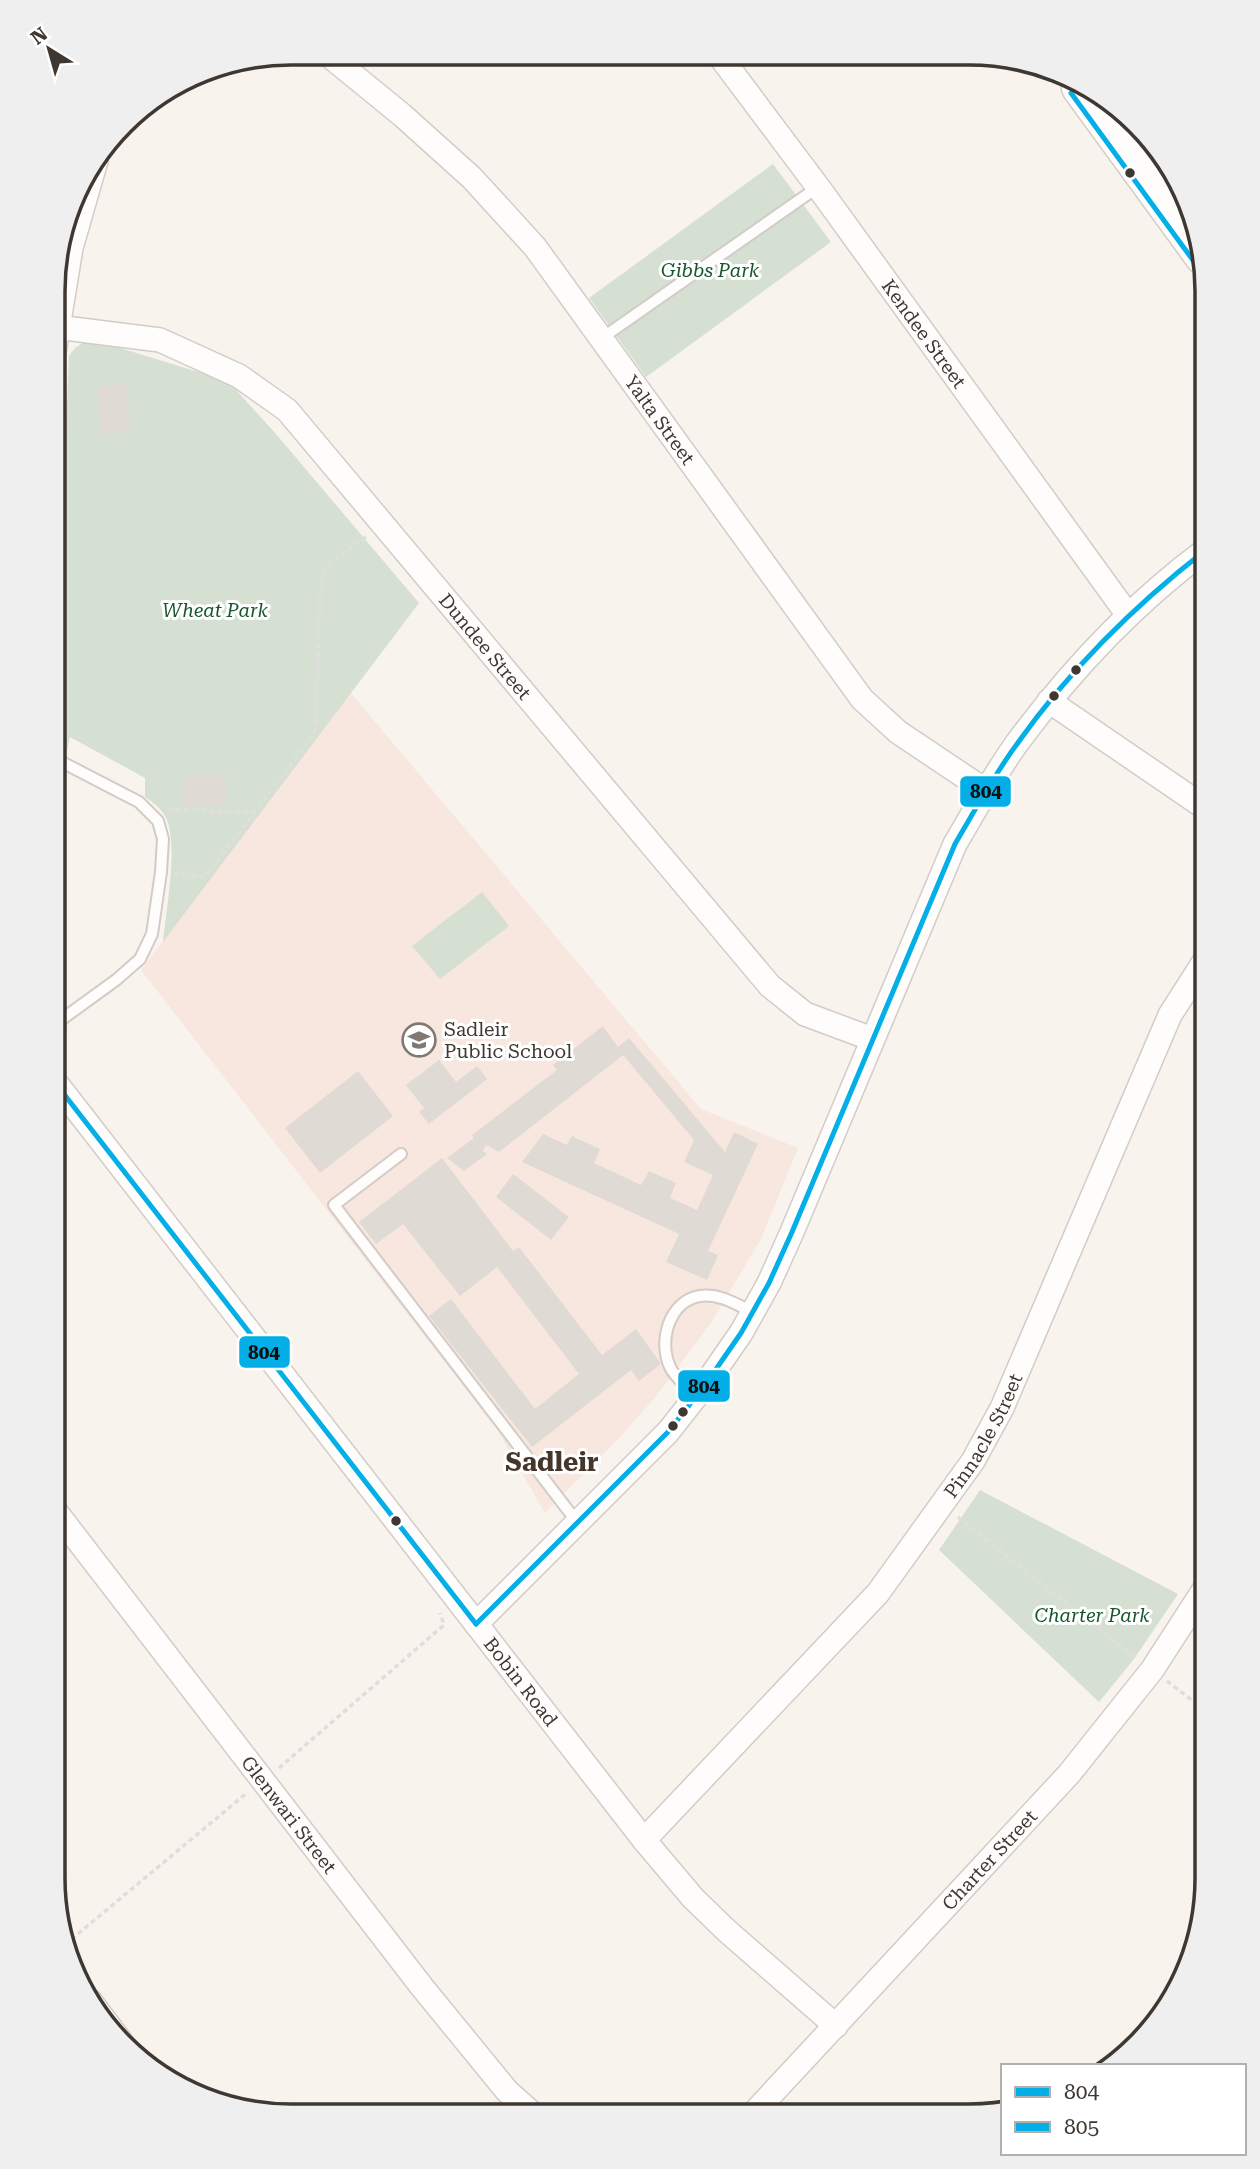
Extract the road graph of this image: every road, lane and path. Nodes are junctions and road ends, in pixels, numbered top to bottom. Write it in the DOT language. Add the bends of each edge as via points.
graph roads {
  1 [pos="341,65"];
  2 [pos="726,65"];
  3 [pos="1085,97"];
  4 [pos="818,187"];
  5 [pos="86,196"];
  6 [pos="1187,233"];
  7 [pos="66,276"];
  8 [pos="65,328"];
  9 [pos="602,338"];
  10 [pos="383,524"];
  11 [pos="1195,559"];
  12 [pos="1128,615"];
  13 [pos="1049,701"];
  14 [pos="65,764"];
  15 [pos="986,791"];
  16 [pos="1195,801"];
  17 [pos="254,813"];
  18 [pos="152,814"];
  19 [pos="161,872"];
  20 [pos="1195,976"];
  21 [pos="65,1017"];
  22 [pos="872,1039"];
  23 [pos="65,1093"];
  24 [pos="401,1154"];
  25 [pos="752,1312"];
  26 [pos="696,1396"];
  27 [pos="954,1513"];
  28 [pos="577,1522"];
  29 [pos="65,1524"];
  30 [pos="1195,1604"];
  31 [pos="439,1609"];
  32 [pos="476,1624"];
  33 [pos="1137,1658"];
  34 [pos="1162,1678"];
  35 [pos="1195,1703"];
  36 [pos="276,1776"];
  37 [pos="256,1792"];
  38 [pos="644,1840"];
  39 [pos="73,1938"];
  40 [pos="836,2026"];
  41 [pos="522,2104"];
  42 [pos="762,2104"];
  1 -- 9 [label="street, Yalta Street" via="472,178 535,247"];
  2 -- 4 [label="street, Kendee Street"];
  3 -- 6 [label="street"];
  4 -- 9 [label="lane"];
  4 -- 12 [label="street, Kendee Street"];
  5 -- 7 [label="street"];
  8 -- 10 [label="street, Dundee Street" via="160,340 239,376 287,410"];
  9 -- 15 [label="street, Yalta Street" via="862,699 898,732"];
  10 -- 17 [label="path" via="328,564 321,576 315,733"];
  10 -- 22 [label="street, Dundee Street" via="770,986 805,1014"];
  11 -- 12 [label="street"];
  12 -- 13 [label="street"];
  13 -- 15 [label="street"];
  13 -- 16 [label="street"];
  14 -- 18 [label="lane" via="139,802"];
  15 -- 22 [label="street" via="955,844"];
  17 -- 18 [label="path" via="164,809"];
  17 -- 19 [label="path" via="205,877"];
  18 -- 19 [label="lane" via="163,839"];
  19 -- 21 [label="lane" via="152,934 140,959"];
  20 -- 38 [label="street, Pinnacle Street" via="1170,1015 1002,1408 973,1461 878,1593"];
  22 -- 25 [label="street" via="792,1232"];
  23 -- 32 [label="street, Bobin Road"];
  24 -- 28 [label="lane" via="334,1205"];
  25 -- 26 [label="street"];
  25 -- 26 [label="lane" via="723,1297 701,1296 684,1302 669,1321 665,1344 671,1370"];
  26 -- 28 [label="street" via="668,1432"];
  27 -- 33 [label="path"];
  28 -- 32 [label="street"];
  29 -- 41 [label="street, Glenwari Street" via="422,1987"];
  30 -- 40 [label="street, Charter Street" via="1152,1670 1069,1774"];
  31 -- 36 [label="path" via="444,1625 278,1769"];
  32 -- 38 [label="street, Bobin Road"];
  34 -- 35 [label="path"];
  37 -- 39 [label="path" via="239,1799"];
  38 -- 40 [label="street, Bobin Road" via="693,1898"];
  40 -- 42 [label="street, Charter Street"];
}
